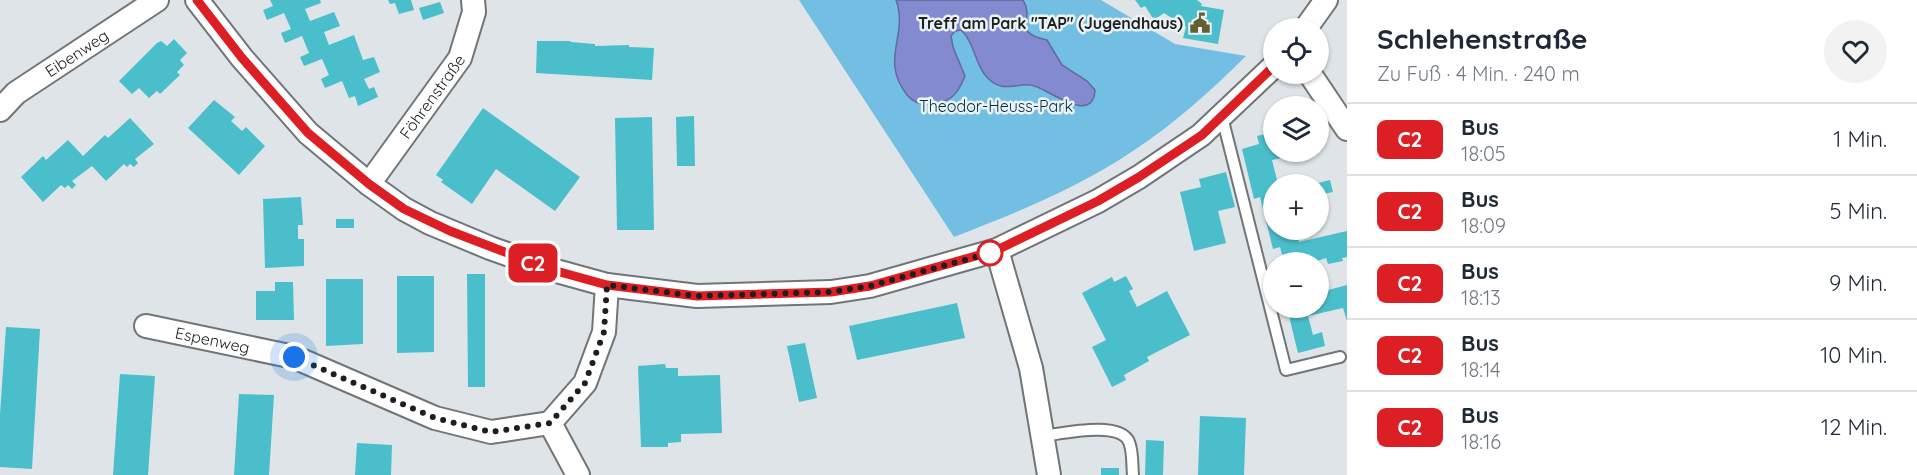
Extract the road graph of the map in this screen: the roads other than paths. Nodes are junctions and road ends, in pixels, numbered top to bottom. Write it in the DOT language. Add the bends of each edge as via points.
graph roads {
  1 [pos="158,0"];
  2 [pos="197,0"];
  3 [pos="473,0"];
  4 [pos="1326,0"];
  5 [pos="1313,18"];
  6 [pos="1263,77"];
  7 [pos="1317,84"];
  8 [pos="0,110"];
  9 [pos="1222,117"];
  10 [pos="1347,129"];
  11 [pos="369,184"];
  12 [pos="997,250"];
  13 [pos="607,285"];
  14 [pos="146,326"];
  15 [pos="1340,357"];
  16 [pos="550,423"];
  17 [pos="1042,436"];
  18 [pos="578,475"];
  19 [pos="1048,475"];
  20 [pos="1133,475"];
  1 -- 8 [label="street, Eibenweg" via="16,93"];
  2 -- 11 [label="street" via="308,133"];
  3 -- 11 [label="street, Föhrenstraße" via="474,12 460,58"];
  4 -- 5 [label="street"];
  6 -- 9 [label="street"];
  7 -- 10 [label="street"];
  9 -- 12 [label="street" via="1139,177"];
  9 -- 15 [label="lane" via="1286,370"];
  11 -- 13 [label="street" via="430,223 549,269"];
  12 -- 13 [label="street" via="870,286 831,292 697,296"];
  12 -- 17 [label="street" via="1031,368"];
  13 -- 16 [label="street" via="604,332 585,383"];
  14 -- 16 [label="street, Espenweg" via="294,357 435,418 491,432"];
  16 -- 18 [label="street"];
  17 -- 19 [label="street"];
  17 -- 20 [label="lane" via="1093,430 1122,434 1129,441"];
}
